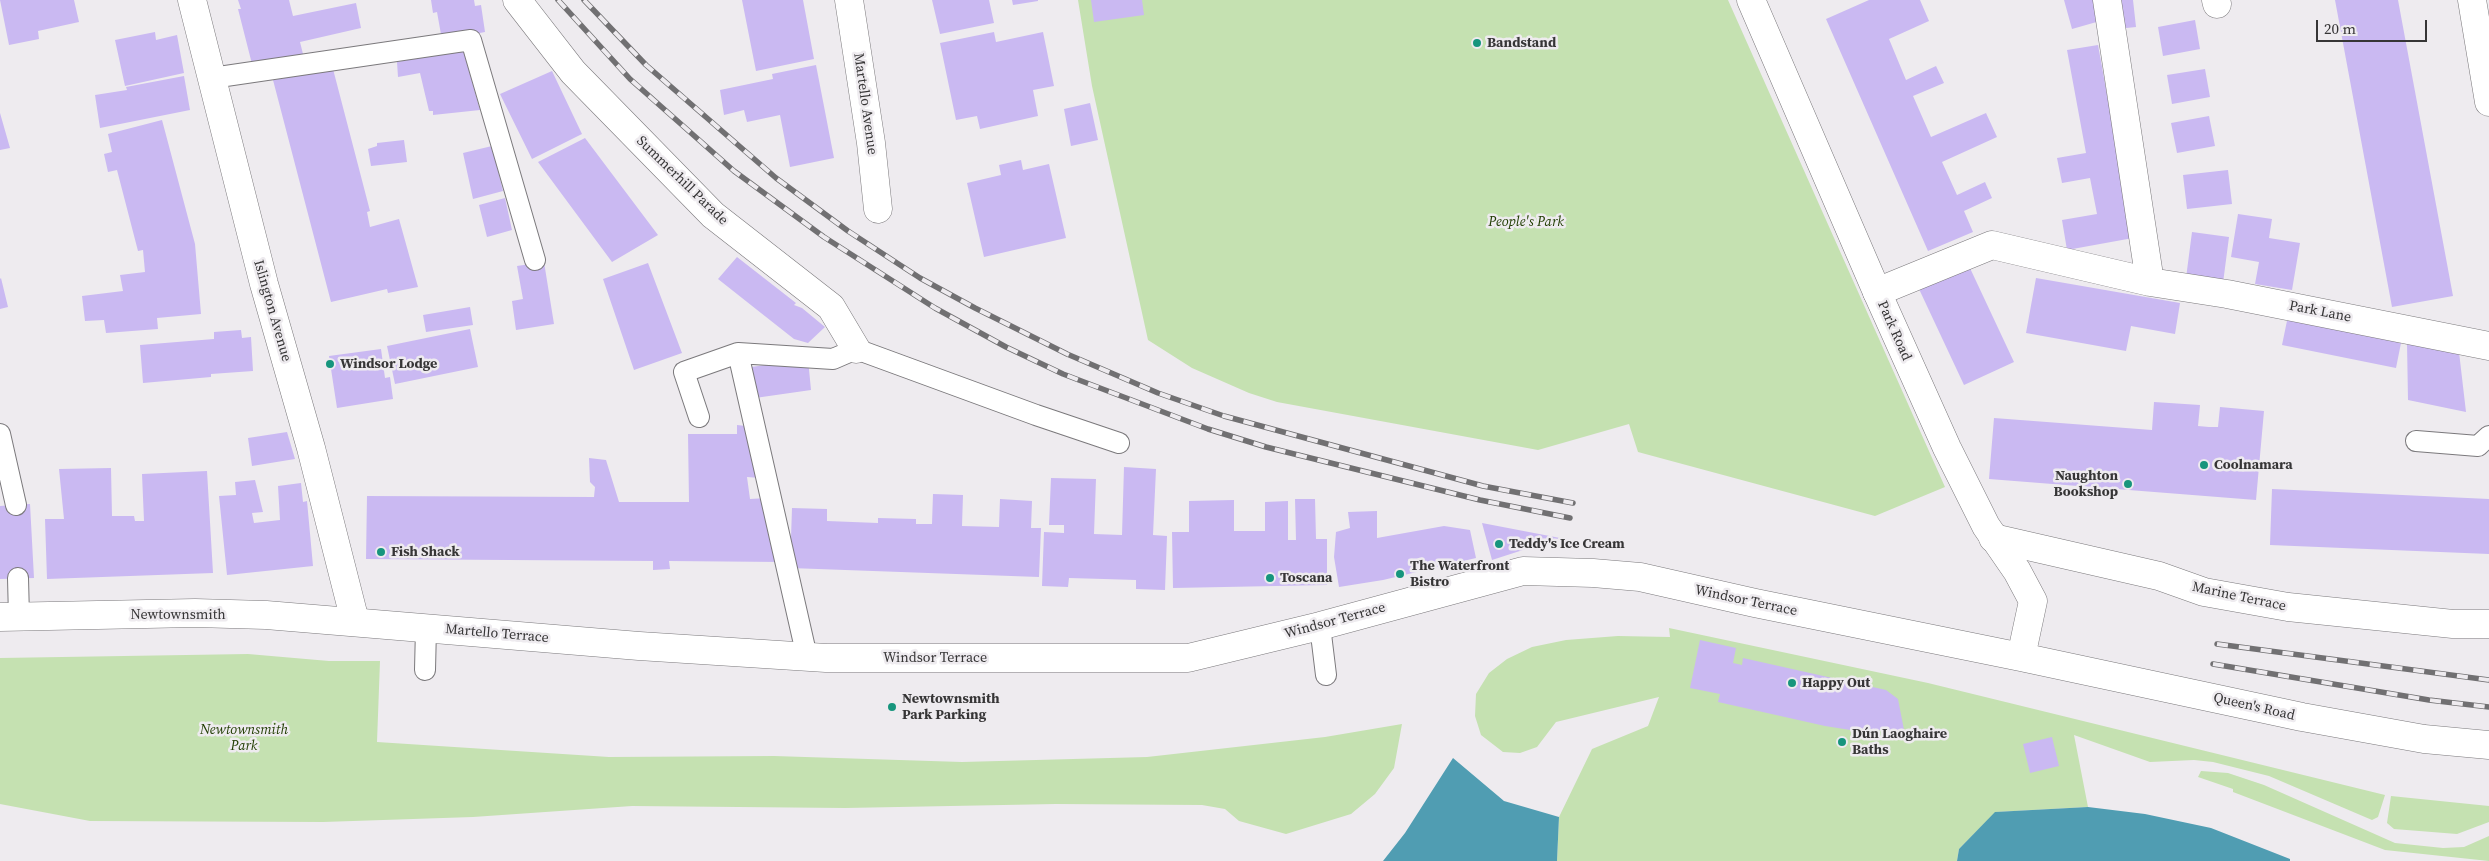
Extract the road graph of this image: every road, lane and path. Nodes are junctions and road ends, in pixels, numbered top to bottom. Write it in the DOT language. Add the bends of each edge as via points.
graph roads {
  1 [pos="192,0"];
  2 [pos="517,0"];
  3 [pos="849,0"];
  4 [pos="1751,0"];
  5 [pos="2107,0"];
  6 [pos="2472,0"];
  7 [pos="212,78"];
  8 [pos="2489,102"];
  9 [pos="878,209"];
  10 [pos="535,260"];
  11 [pos="2150,282"];
  12 [pos="1877,292"];
  13 [pos="2489,346"];
  14 [pos="856,349"];
  15 [pos="738,353"];
  16 [pos="699,417"];
  17 [pos="0,434"];
  18 [pos="2489,436"];
  19 [pos="2416,441"];
  20 [pos="1119,443"];
  21 [pos="16,504"];
  22 [pos="1993,538"];
  23 [pos="18,578"];
  24 [pos="10,617"];
  25 [pos="356,621"];
  26 [pos="2489,624"];
  27 [pos="1320,626"];
  28 [pos="426,628"];
  29 [pos="639,646"];
  30 [pos="2021,656"];
  31 [pos="807,657"];
  32 [pos="425,670"];
  33 [pos="1326,675"];
  34 [pos="2489,745"];
  1 -- 7 [label="main road, Islington Avenue"];
  2 -- 14 [label="main road, Summerhill Parade" via="573,72 713,215 831,307"];
  3 -- 9 [label="main road, Martello Avenue"];
  4 -- 12 [label="main road, Park Road"];
  5 -- 11 [label="main road"];
  6 -- 8 [label="main road"];
  7 -- 10 [label="lane" via="471,40"];
  7 -- 25 [label="main road, Islington Avenue" via="264,284 312,448"];
  11 -- 12 [label="main road, Park Lane" via="1992,245"];
  11 -- 13 [label="main road, Park Lane"];
  12 -- 22 [label="main road, Park Road" via="1947,448"];
  14 -- 15 [label="lane" via="833,359"];
  14 -- 20 [label="lane" via="1036,416"];
  15 -- 16 [label="lane" via="684,372"];
  15 -- 31 [label="lane"];
  17 -- 21 [label="lane"];
  18 -- 19 [label="lane" via="2478,446"];
  22 -- 26 [label="main road, Marine Terrace" via="2159,576 2204,592 2288,607 2453,624"];
  22 -- 30 [label="main road, Park Road" via="2017,571 2033,601"];
  23 -- 24 [label="lane"];
  24 -- 25 [label="main road, Newtownsmith" via="195,614"];
  25 -- 28 [label="main road, Martello Terrace"];
  27 -- 30 [label="main road, Windsor Terrace" via="1523,571 1593,573 1640,577"];
  27 -- 31 [label="main road, Windsor Terrace" via="1188,658"];
  27 -- 33 [label="lane"];
  28 -- 29 [label="main road, Martello Terrace"];
  28 -- 32 [label="lane"];
  29 -- 31 [label="main road, Windsor Terrace"];
  30 -- 34 [label="main road, Queen's Road" via="2302,717 2424,739"];
}
